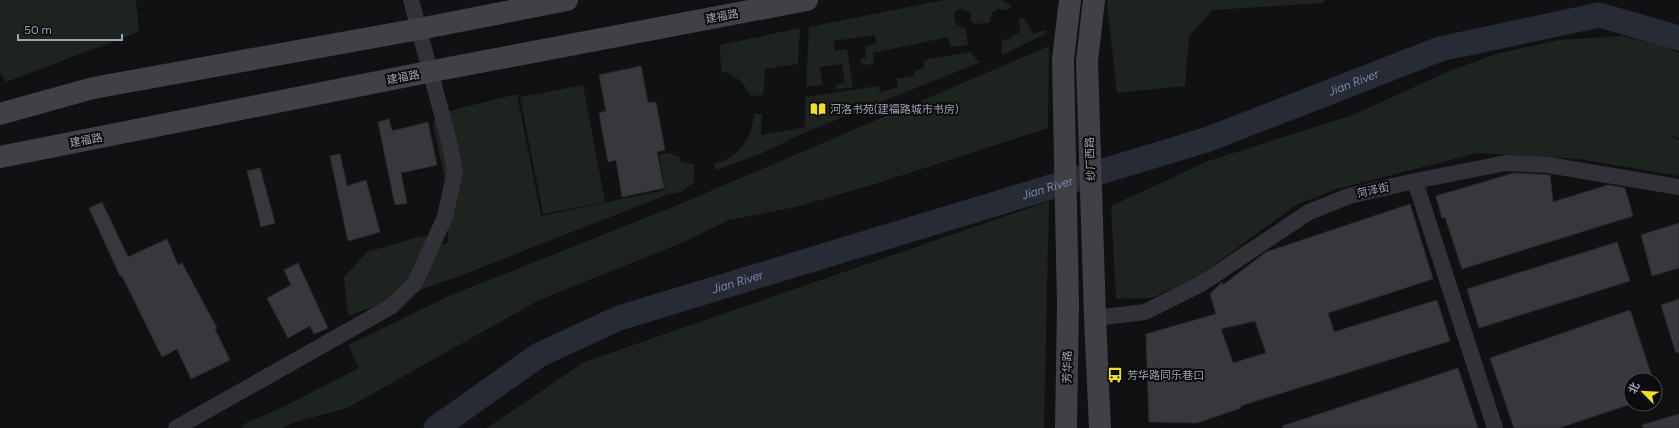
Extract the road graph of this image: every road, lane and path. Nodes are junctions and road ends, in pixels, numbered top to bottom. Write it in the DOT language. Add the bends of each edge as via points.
graph roads {
  1 [pos="411,0"];
  2 [pos="567,0"];
  3 [pos="807,0"];
  4 [pos="1070,0"];
  5 [pos="1094,0"];
  6 [pos="420,30"];
  7 [pos="430,71"];
  8 [pos="0,114"];
  9 [pos="0,157"];
  10 [pos="1415,181"];
  11 [pos="1679,187"];
  12 [pos="1094,312"];
  13 [pos="176,428"];
  14 [pos="1066,428"];
  15 [pos="1100,428"];
  16 [pos="1495,428"];
  1 -- 6 [label="street"];
  2 -- 6 [label="main road"];
  3 -- 7 [label="main road, 建福路"];
  4 -- 14 [label="main road, 芳华路" via="1063,60 1068,305"];
  5 -- 12 [label="main road, 纱厂西路" via="1087,62"];
  6 -- 7 [label="street"];
  6 -- 8 [label="main road" via="93,88"];
  7 -- 9 [label="main road, 建福路"];
  7 -- 13 [label="street" via="455,171 445,217 416,283 392,306"];
  10 -- 11 [label="street, 菏泽街" via="1506,163 1548,165"];
  10 -- 12 [label="street, 菏泽街" via="1349,196 1309,212 1201,284 1145,312"];
  10 -- 16 [label="street"];
  12 -- 15 [label="main road"];
}
